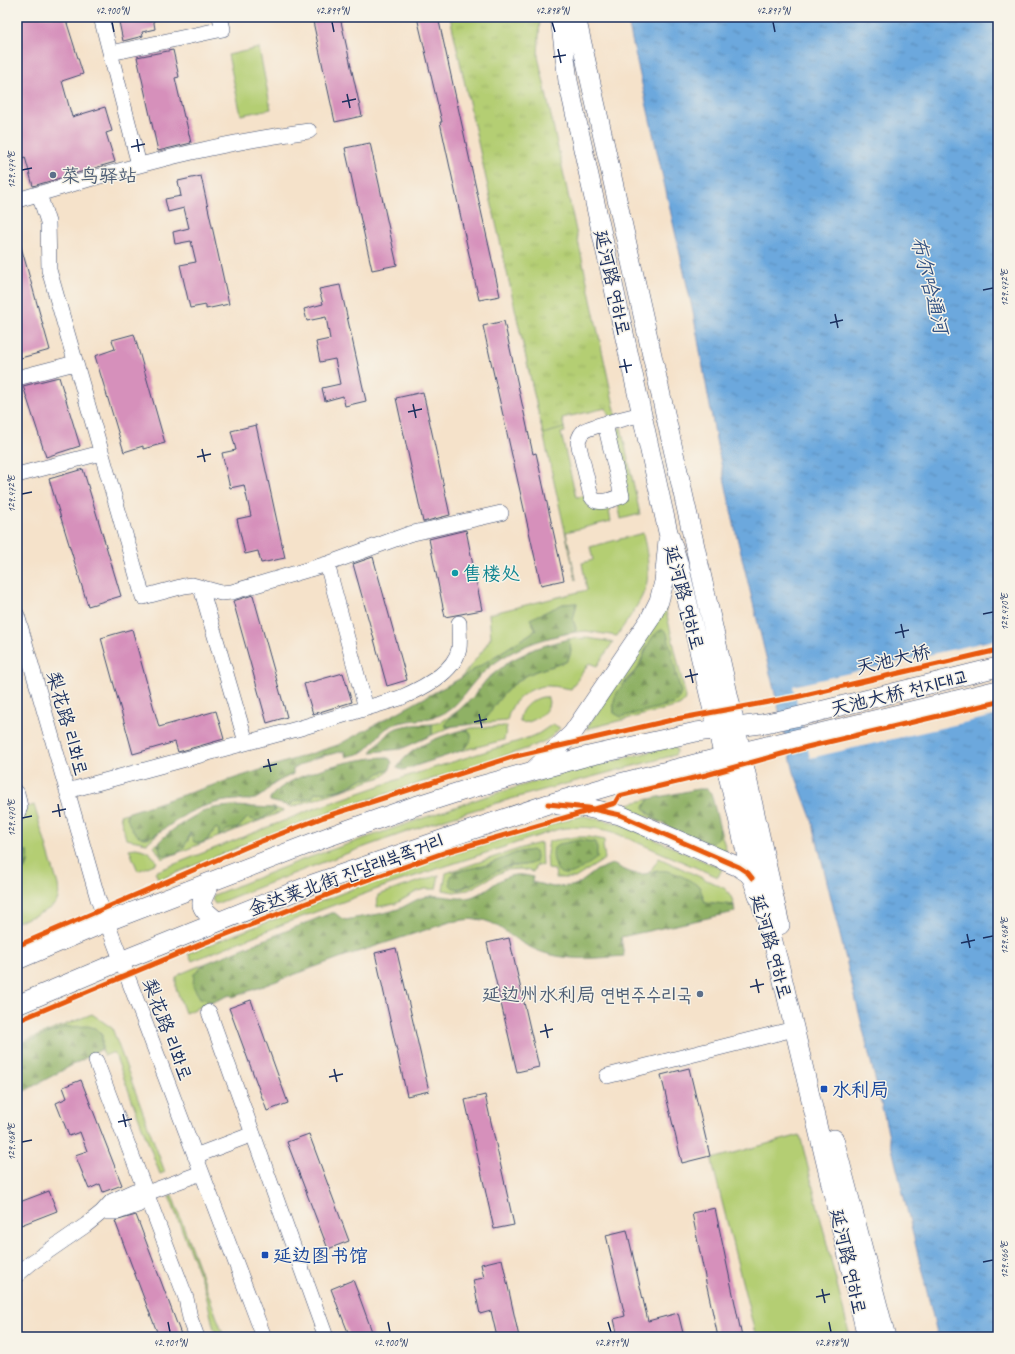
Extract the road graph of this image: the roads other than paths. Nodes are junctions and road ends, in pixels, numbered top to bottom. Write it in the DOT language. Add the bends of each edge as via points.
graph roads {
  1 [pos="101,17"];
  2 [pos="220,17"];
  3 [pos="560,17"];
  4 [pos="576,17"];
  5 [pos="111,53"];
  6 [pos="309,131"];
  7 [pos="139,165"];
  8 [pos="40,194"];
  9 [pos="17,200"];
  10 [pos="75,363"];
  11 [pos="17,378"];
  12 [pos="642,414"];
  13 [pos="606,424"];
  14 [pos="101,453"];
  15 [pos="17,475"];
  16 [pos="501,513"];
  17 [pos="668,532"];
  18 [pos="328,564"];
  19 [pos="201,588"];
  20 [pos="17,615"];
  21 [pos="459,623"];
  22 [pos="998,667"];
  23 [pos="998,690"];
  24 [pos="366,708"];
  25 [pos="800,716"];
  26 [pos="727,728"];
  27 [pos="805,737"];
  28 [pos="246,742"];
  29 [pos="742,752"];
  30 [pos="724,757"];
  31 [pos="533,772"];
  32 [pos="67,791"];
  33 [pos="17,793"];
  34 [pos="548,804"];
  35 [pos="17,814"];
  36 [pos="752,878"];
  37 [pos="210,883"];
  38 [pos="106,922"];
  39 [pos="218,922"];
  40 [pos="17,960"];
  41 [pos="121,960"];
  42 [pos="17,1005"];
  43 [pos="209,1012"];
  44 [pos="794,1029"];
  45 [pos="96,1060"];
  46 [pos="607,1076"];
  47 [pos="253,1134"];
  48 [pos="195,1156"];
  49 [pos="201,1173"];
  50 [pos="147,1193"];
  51 [pos="17,1275"];
  52 [pos="197,1337"];
  53 [pos="264,1337"];
  54 [pos="326,1337"];
  55 [pos="866,1337"];
  56 [pos="886,1337"];
  1 -- 5 [label="street"];
  2 -- 5 [label="street" via="223,29"];
  3 -- 12 [label="main road, 延河路 연하로" via="568,81"];
  4 -- 26 [label="main road, 延河路 연하로"];
  5 -- 7 [label="street"];
  6 -- 7 [label="street" via="233,143"];
  7 -- 8 [label="street"];
  8 -- 9 [label="street"];
  8 -- 10 [label="street" via="48,222 49,270"];
  10 -- 11 [label="street"];
  10 -- 14 [label="street"];
  12 -- 13 [label="street"];
  12 -- 17 [label="main road, 延河路 연하로"];
  13 -- 13 [label="street" via="584,430 578,442 591,496 597,502 622,496"];
  14 -- 15 [label="street"];
  14 -- 19 [label="street" via="143,597 184,586"];
  16 -- 18 [label="street" via="409,534"];
  17 -- 26 [label="main road, 延河路 연하로"];
  17 -- 31 [label="main road" via="664,582 659,601 650,619 572,734"];
  18 -- 19 [label="street" via="232,592"];
  18 -- 24 [label="street"];
  19 -- 28 [label="street"];
  20 -- 32 [label="street, 梨花路 리화로"];
  21 -- 24 [label="street" via="459,648 450,667 415,692"];
  22 -- 25 [label="main road, 天池大桥 천지대교"];
  23 -- 27 [label="main road, 天池大桥 천지대교"];
  24 -- 28 [label="street"];
  25 -- 26 [label="main road, 金达莱北街 진달래북쪽거리"];
  26 -- 29 [label="main road, 延河路 연하로"];
  26 -- 30 [label="main road, 延河路 연하로"];
  26 -- 31 [label="main road, 金达莱北街 진달래북쪽거리" via="696,732"];
  27 -- 29 [label="main road, 金达莱北街 진달래북쪽거리"];
  28 -- 32 [label="street"];
  29 -- 30 [label="main road, 金达莱北街 진달래북쪽거리"];
  29 -- 56 [label="main road, 延河路 연하로" via="774,901"];
  30 -- 34 [label="main road, 金达莱北街 진달래북쪽거리"];
  30 -- 36 [label="main road, 延河路 연하로"];
  31 -- 37 [label="main road, 金达莱北街 진달래북쪽거리" via="415,806"];
  32 -- 38 [label="street, 梨花路 리화로"];
  33 -- 35 [label="street" via="20,807"];
  34 -- 36 [label="main road" via="588,808 620,815 739,867"];
  34 -- 39 [label="main road, 金达莱北街 진달래북쪽거리" via="320,882"];
  36 -- 44 [label="main road, 延河路 연하로" via="770,930"];
  37 -- 38 [label="main road, 金达莱北街 진달래북쪽거리"];
  37 -- 39 [label="main road" via="201,901 202,907"];
  38 -- 40 [label="main road, 金达莱北街 진달래북쪽거리"];
  38 -- 41 [label="street, 梨花路 리화로"];
  39 -- 41 [label="main road, 金达莱北街 진달래북쪽거리"];
  41 -- 42 [label="main road, 金达莱北街 진달래북쪽거리"];
  41 -- 48 [label="street, 梨花路 리화로"];
  43 -- 47 [label="street"];
  44 -- 46 [label="street"];
  44 -- 55 [label="main road, 延河路 연하로"];
  45 -- 50 [label="street"];
  47 -- 48 [label="street"];
  47 -- 54 [label="street"];
  48 -- 49 [label="street, 梨花路 리화로"];
  49 -- 50 [label="street"];
  49 -- 53 [label="street, 梨花路 리화로"];
  50 -- 51 [label="street" via="134,1191 112,1201 86,1225"];
  50 -- 52 [label="street" via="186,1298"];
}
